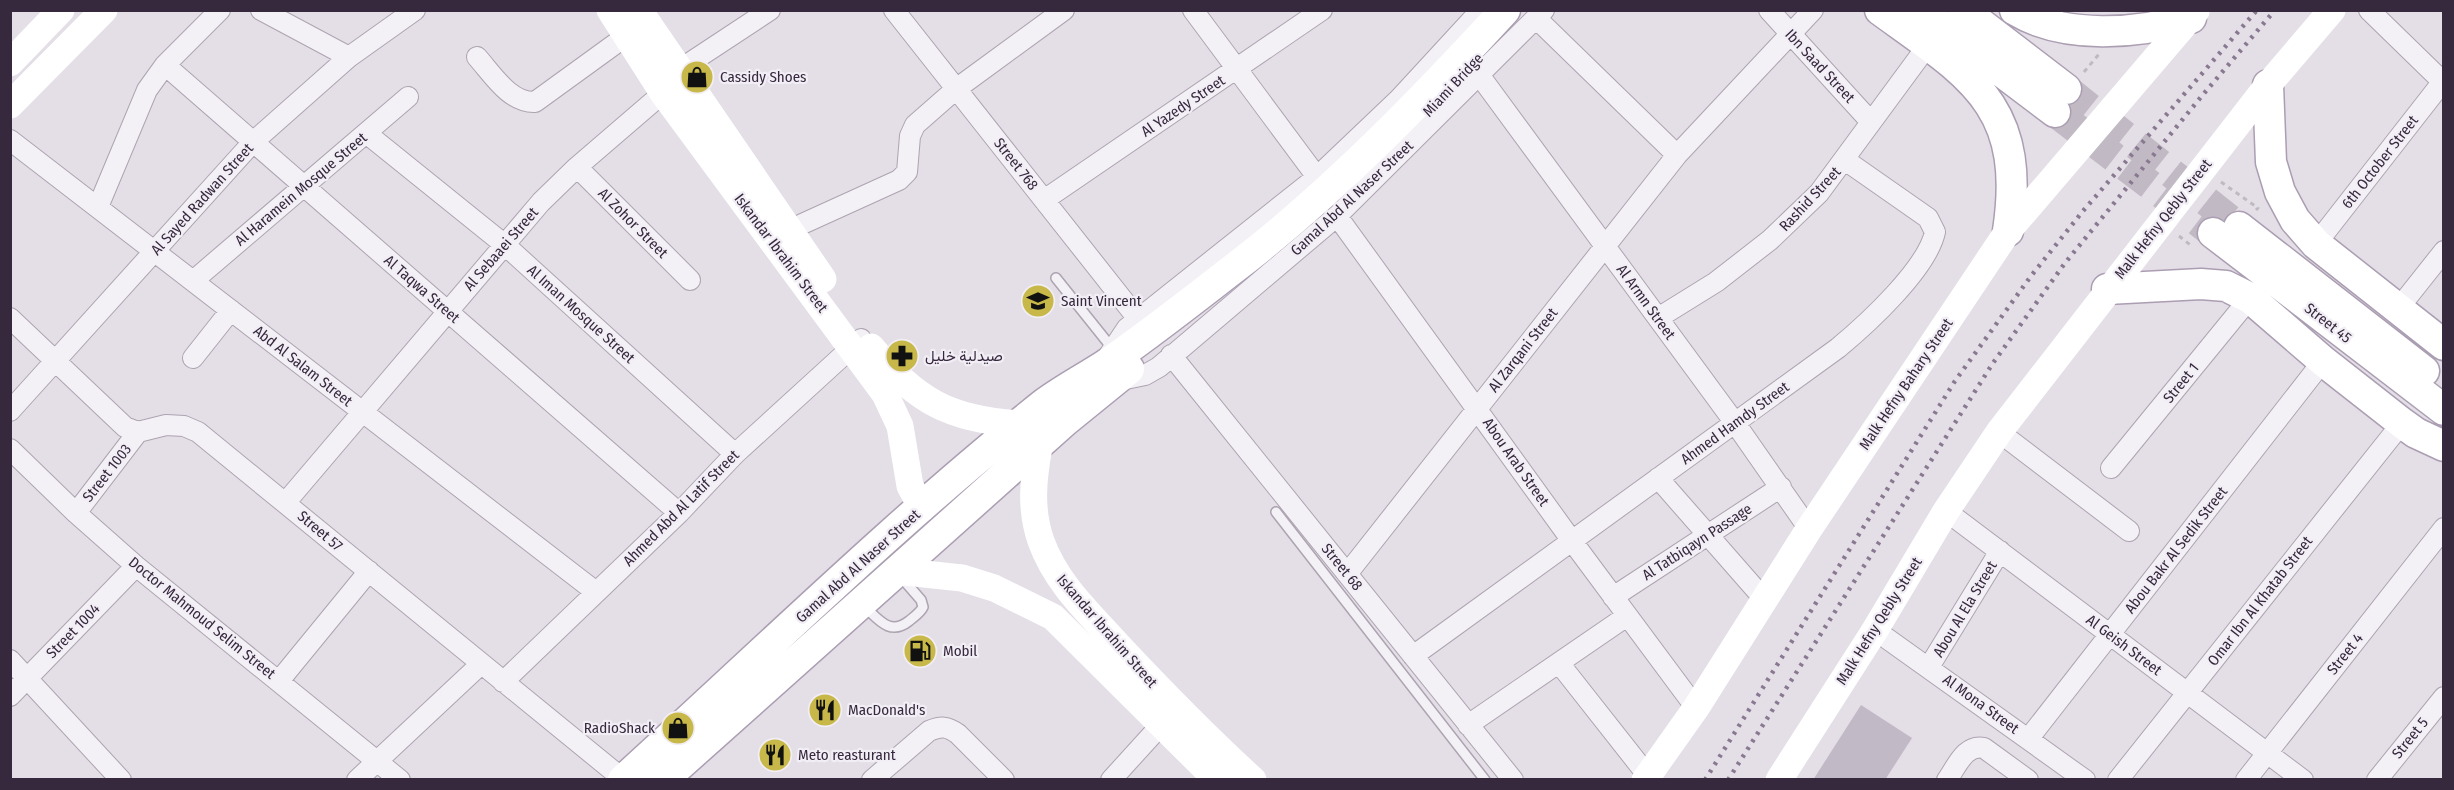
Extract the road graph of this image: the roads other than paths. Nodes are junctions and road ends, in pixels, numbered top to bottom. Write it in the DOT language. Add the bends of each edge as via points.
graph roads {
  1 [pos="61,10"];
  2 [pos="104,10"];
  3 [pos="220,10"];
  4 [pos="261,10"];
  5 [pos="415,10"];
  6 [pos="610,10"];
  7 [pos="639,10"];
  8 [pos="770,10"];
  9 [pos="894,10"];
  10 [pos="1064,10"];
  11 [pos="1193,10"];
  12 [pos="1322,10"];
  13 [pos="1505,10"];
  14 [pos="1769,10"];
  15 [pos="1813,10"];
  16 [pos="1880,10"];
  17 [pos="1920,10"];
  18 [pos="1963,10"];
  19 [pos="2015,10"];
  20 [pos="2332,10"];
  21 [pos="2369,10"];
  22 [pos="1534,13"];
  23 [pos="2194,14"];
  24 [pos="1471,15"];
  25 [pos="1792,35"];
  26 [pos="626,36"];
  27 [pos="1928,45"];
  28 [pos="349,57"];
  29 [pos="477,57"];
  30 [pos="10,63"];
  31 [pos="165,65"];
  32 [pos="1236,69"];
  33 [pos="679,70"];
  34 [pos="1480,76"];
  35 [pos="2443,82"];
  36 [pos="2268,85"];
  37 [pos="956,89"];
  38 [pos="663,93"];
  39 [pos="408,97"];
  40 [pos="10,105"];
  41 [pos="1871,122"];
  42 [pos="366,133"];
  43 [pos="10,140"];
  44 [pos="253,142"];
  45 [pos="1677,155"];
  46 [pos="1845,160"];
  47 [pos="577,167"];
  48 [pos="1317,177"];
  49 [pos="304,187"];
  50 [pos="1044,200"];
  51 [pos="98,207"];
  52 [pos="1337,216"];
  53 [pos="789,230"];
  54 [pos="2008,231"];
  55 [pos="2316,244"];
  56 [pos="505,245"];
  57 [pos="1605,246"];
  58 [pos="155,250"];
  59 [pos="2444,251"];
  60 [pos="1056,278"];
  61 [pos="690,280"];
  62 [pos="192,281"];
  63 [pos="2107,289"];
  64 [pos="2250,298"];
  65 [pos="2398,309"];
  66 [pos="231,310"];
  67 [pos="447,311"];
  68 [pos="10,318"];
  69 [pos="1658,318"];
  70 [pos="1156,336"];
  71 [pos="2441,338"];
  72 [pos="857,342"];
  73 [pos="193,358"];
  74 [pos="54,361"];
  75 [pos="2322,361"];
  76 [pos="1110,365"];
  77 [pos="2444,385"];
  78 [pos="1478,408"];
  79 [pos="2444,410"];
  80 [pos="10,411"];
  81 [pos="361,411"];
  82 [pos="1735,423"];
  83 [pos="2402,423"];
  84 [pos="138,432"];
  85 [pos="1999,432"];
  86 [pos="1030,435"];
  87 [pos="2444,446"];
  88 [pos="10,448"];
  89 [pos="735,453"];
  90 [pos="2111,468"];
  91 [pos="1658,478"];
  92 [pos="1781,488"];
  93 [pos="286,502"];
  94 [pos="922,508"];
  95 [pos="1946,511"];
  96 [pos="1276,512"];
  97 [pos="76,513"];
  98 [pos="680,513"];
  99 [pos="2444,528"];
  100 [pos="1809,529"];
  101 [pos="2129,531"];
  102 [pos="1708,535"];
  103 [pos="1572,541"];
  104 [pos="2000,551"];
  105 [pos="1321,556"];
  106 [pos="136,566"];
  107 [pos="369,571"];
  108 [pos="896,571"];
  109 [pos="1347,574"];
  110 [pos="596,592"];
  111 [pos="1613,597"];
  112 [pos="1764,599"];
  113 [pos="861,603"];
  114 [pos="1627,616"];
  115 [pos="1875,630"];
  116 [pos="2110,634"];
  117 [pos="1413,656"];
  118 [pos="10,660"];
  119 [pos="1559,663"];
  120 [pos="482,664"];
  121 [pos="1929,667"];
  122 [pos="29,677"];
  123 [pos="279,681"];
  124 [pos="503,681"];
  125 [pos="2188,693"];
  126 [pos="10,696"];
  127 [pos="2444,698"];
  128 [pos="1696,708"];
  129 [pos="1464,720"];
  130 [pos="1161,725"];
  131 [pos="1444,726"];
  132 [pos="2029,738"];
  133 [pos="2267,753"];
  134 [pos="378,760"];
  135 [pos="1647,778"];
  136 [pos="623,779"];
  137 [pos="121,780"];
  138 [pos="357,780"];
  139 [pos="400,780"];
  140 [pos="663,780"];
  141 [pos="872,780"];
  142 [pos="1004,780"];
  143 [pos="1111,780"];
  144 [pos="1217,780"];
  145 [pos="1253,780"];
  146 [pos="1485,780"];
  147 [pos="1513,780"];
  148 [pos="1779,780"];
  149 [pos="1947,780"];
  150 [pos="2028,780"];
  151 [pos="2085,780"];
  152 [pos="2118,780"];
  153 [pos="2246,780"];
  154 [pos="2303,780"];
  155 [pos="2377,780"];
  1 -- 30 [label="street"];
  2 -- 40 [label="street"];
  3 -- 31 [label="street"];
  4 -- 28 [label="street"];
  5 -- 28 [label="street, Al Sayed Radwan Street"];
  6 -- 26 [label="street, Iskandar Ibrahim Street"];
  7 -- 33 [label="street, Iskandar Ibrahim Street"];
  8 -- 33 [label="street"];
  9 -- 37 [label="street, Street 768"];
  10 -- 37 [label="street"];
  11 -- 32 [label="street"];
  12 -- 32 [label="street, Al Yazedy Street"];
  13 -- 70 [label="main road, Miami Bridge" via="1381,141"];
  14 -- 25 [label="street, Ibn Saad Street"];
  15 -- 25 [label="street, Al Zarqani Street"];
  16 -- 27 [label="main road"];
  17 -- 18 [label="main road" via="2061,100"];
  19 -- 23 [label="main road" via="2046,24 2074,29 2163,27"];
  20 -- 36 [label="street, Malk Hefny Qebly Street"];
  21 -- 35 [label="street"];
  22 -- 34 [label="street, Gamal Abd Al Naser Street"];
  22 -- 45 [label="street"];
  22 -- 70 [label="main road, Miami Bridge" via="1257,267"];
  23 -- 54 [label="street, Malk Hefny Bahary Street"];
  24 -- 48 [label="street, Gamal Abd Al Naser Street" via="1400,99"];
  25 -- 41 [label="street, Ibn Saad Street"];
  25 -- 45 [label="street, Al Zarqani Street"];
  26 -- 29 [label="street" via="535,102 523,103 511,95"];
  26 -- 38 [label="street, Iskandar Ibrahim Street"];
  27 -- 41 [label="street, Rashid Street"];
  27 -- 54 [label="main road" via="1983,92 1998,116 2007,141 2011,174 2013,203"];
  28 -- 44 [label="street, Al Sayed Radwan Street"];
  31 -- 44 [label="street, Al Taqwa Street"];
  31 -- 51 [label="street" via="147,90"];
  32 -- 48 [label="street"];
  32 -- 50 [label="street, Al Yazedy Street"];
  33 -- 53 [label="street, Iskandar Ibrahim Street"];
  34 -- 52 [label="street, Gamal Abd Al Naser Street"];
  34 -- 57 [label="street, Al Armn Street"];
  35 -- 55 [label="street, 6th October Street"];
  36 -- 55 [label="main road" via="2271,162 2295,220"];
  36 -- 63 [label="street, Malk Hefny Qebly Street"];
  37 -- 50 [label="street, Street 768"];
  37 -- 53 [label="street" via="915,125 910,136 907,172 899,180"];
  38 -- 47 [label="street, Al Sebaaei Street"];
  38 -- 72 [label="street, Iskandar Ibrahim Street"];
  39 -- 42 [label="street, Al Haramein Mosque Street"];
  41 -- 46 [label="street, Rashid Street"];
  42 -- 49 [label="street, Al Haramein Mosque Street"];
  42 -- 56 [label="street, Al Iman Mosque Street"];
  43 -- 51 [label="street, Abd Al Salam Street"];
  44 -- 49 [label="street, Al Taqwa Street"];
  44 -- 58 [label="street, Al Sayed Radwan Street"];
  45 -- 57 [label="street, Al Zarqani Street"];
  46 -- 69 [label="street, Rashid Street" via="1819,193 1770,240 1716,282"];
  46 -- 82 [label="street, Ahmed Hamdy Street" via="1928,218 1935,232 1933,241 1873,319"];
  47 -- 56 [label="street, Al Sebaaei Street"];
  47 -- 61 [label="street, Al Zohor Street"];
  48 -- 70 [label="street, Gamal Abd Al Naser Street"];
  49 -- 62 [label="street, Al Haramein Mosque Street"];
  49 -- 67 [label="street, Al Taqwa Street"];
  50 -- 70 [label="street, Street 768"];
  51 -- 58 [label="street, Abd Al Salam Street"];
  52 -- 70 [label="street, Gamal Abd Al Naser Street"];
  52 -- 78 [label="street, Abou Arab Street"];
  53 -- 72 [label="street, Iskandar Ibrahim Street"];
  54 -- 100 [label="street, Malk Hefny Bahary Street"];
  55 -- 65 [label="main road"];
  56 -- 67 [label="street, Al Sebaaei Street"];
  56 -- 89 [label="street, Al Iman Mosque Street"];
  57 -- 69 [label="street, Al Armn Street"];
  57 -- 78 [label="street, Al Zarqani Street"];
  58 -- 62 [label="street, Abd Al Salam Street"];
  58 -- 74 [label="street, Al Sayed Radwan Street"];
  59 -- 65 [label="street"];
  60 -- 76 [label="lane"];
  62 -- 66 [label="street, Abd Al Salam Street"];
  63 -- 64 [label="main road" via="2200,284 2226,286"];
  63 -- 85 [label="street, Malk Hefny Qebly Street"];
  64 -- 75 [label="main road"];
  64 -- 90 [label="street, Street 1"];
  65 -- 71 [label="main road"];
  66 -- 73 [label="street"];
  66 -- 81 [label="street, Abd Al Salam Street"];
  67 -- 81 [label="street, Al Sebaaei Street"];
  67 -- 98 [label="street, Al Taqwa Street"];
  68 -- 74 [label="street"];
  69 -- 82 [label="street, Al Armn Street"];
  70 -- 76 [label="main road, Gamal Abd Al Naser Street"];
  70 -- 105 [label="street, Street 68"];
  72 -- 86 [label="street, Iskandar Ibrahim Street" via="931,403"];
  72 -- 89 [label="street, Ahmed Abd Al Latif Street"];
  72 -- 94 [label="street, Iskandar Ibrahim Street" via="894,409 910,486"];
  74 -- 80 [label="street, Al Sayed Radwan Street"];
  74 -- 84 [label="street" via="114,419"];
  75 -- 83 [label="main road"];
  75 -- 116 [label="street, Abou Bakr Al Sedik Street"];
  76 -- 86 [label="main road, Gamal Abd Al Naser Street" via="1048,402"];
  77 -- 79 [label="main road, Street 45" via="2213,234"];
  78 -- 103 [label="street, Abou Arab Street"];
  78 -- 109 [label="street, Al Zarqani Street"];
  81 -- 93 [label="street, Al Sebaaei Street"];
  81 -- 110 [label="street, Abd Al Salam Street"];
  82 -- 91 [label="street, Ahmed Hamdy Street"];
  82 -- 92 [label="street, Al Armn Street"];
  83 -- 87 [label="main road"];
  83 -- 125 [label="street, Omar Ibn Al Khatab Street"];
  84 -- 93 [label="street, Street 57" via="166,424 198,432"];
  84 -- 97 [label="street, Street 1003"];
  85 -- 95 [label="street, Malk Hefny Qebly Street"];
  85 -- 101 [label="street"];
  86 -- 94 [label="main road, Gamal Abd Al Naser Street"];
  86 -- 108 [label="main road, Gamal Abd Al Naser Street"];
  86 -- 145 [label="street, Iskandar Ibrahim Street" via="1034,510 1041,541 1054,570 1072,596 1183,715"];
  88 -- 97 [label="street, Doctor Mahmoud Selim Street"];
  89 -- 98 [label="street, Ahmed Abd Al Latif Street"];
  91 -- 102 [label="street"];
  91 -- 103 [label="street, Ahmed Hamdy Street"];
  92 -- 100 [label="street, Al Armn Street"];
  92 -- 102 [label="street, Al Tatbiqayn Passage"];
  93 -- 107 [label="street, Street 57"];
  94 -- 136 [label="main road, Gamal Abd Al Naser Street"];
  95 -- 104 [label="street, Al Geish Street"];
  95 -- 115 [label="street, Malk Hefny Qebly Street"];
  96 -- 105 [label="lane"];
  97 -- 106 [label="street, Doctor Mahmoud Selim Street"];
  98 -- 110 [label="street, Ahmed Abd Al Latif Street"];
  99 -- 133 [label="street, Street 4"];
  100 -- 112 [label="street, Malk Hefny Bahary Street"];
  102 -- 111 [label="street, Al Tatbiqayn Passage"];
  102 -- 112 [label="street"];
  103 -- 111 [label="street, Abou Arab Street"];
  103 -- 117 [label="street, Ahmed Hamdy Street"];
  104 -- 116 [label="street, Al Geish Street"];
  104 -- 121 [label="street, Abou Al Ela Street"];
  105 -- 109 [label="street, Street 68"];
  105 -- 131 [label="lane"];
  106 -- 122 [label="street, Street 1004"];
  106 -- 123 [label="street, Doctor Mahmoud Selim Street"];
  107 -- 120 [label="street, Street 57"];
  107 -- 123 [label="street"];
  108 -- 113 [label="main road, Gamal Abd Al Naser Street"];
  108 -- 113 [label="lane" via="921,600 920,613 902,626 890,628"];
  108 -- 130 [label="street, Iskandar Ibrahim Street" via="962,578 994,588 1053,617"];
  109 -- 117 [label="street, Street 68"];
  110 -- 124 [label="street, Ahmed Abd Al Latif Street"];
  111 -- 114 [label="street, Abou Arab Street"];
  112 -- 128 [label="street, Malk Hefny Bahary Street"];
  113 -- 140 [label="main road, Gamal Abd Al Naser Street"];
  114 -- 119 [label="street"];
  114 -- 128 [label="street, Abou Arab Street"];
  115 -- 121 [label="street, Al Mona Street"];
  115 -- 148 [label="street, Malk Hefny Qebly Street"];
  116 -- 125 [label="street, Al Geish Street"];
  116 -- 132 [label="street, Abou Bakr Al Sedik Street"];
  117 -- 129 [label="street, Street 68"];
  118 -- 122 [label="street"];
  119 -- 129 [label="street"];
  119 -- 135 [label="street"];
  120 -- 124 [label="street, Street 57"];
  120 -- 134 [label="street"];
  121 -- 132 [label="street, Al Mona Street"];
  122 -- 126 [label="street, Street 1004"];
  122 -- 137 [label="street"];
  123 -- 134 [label="street, Doctor Mahmoud Selim Street"];
  124 -- 136 [label="street, Street 57"];
  125 -- 133 [label="street, Al Geish Street"];
  125 -- 152 [label="street, Omar Ibn Al Khatab Street"];
  127 -- 155 [label="street, Street 5"];
  128 -- 135 [label="street, Malk Hefny Bahary Street"];
  129 -- 131 [label="lane"];
  129 -- 147 [label="street, Street 68"];
  130 -- 143 [label="street"];
  130 -- 144 [label="street, Iskandar Ibrahim Street"];
  131 -- 146 [label="lane"];
  132 -- 151 [label="street, Al Mona Street"];
  133 -- 153 [label="street, Street 4"];
  133 -- 154 [label="street, Al Geish Street"];
  134 -- 138 [label="street"];
  134 -- 139 [label="street, Doctor Mahmoud Selim Street"];
  141 -- 142 [label="street" via="929,731 939,727 949,728"];
  149 -- 150 [label="street" via="1968,750 1977,747"];
}
